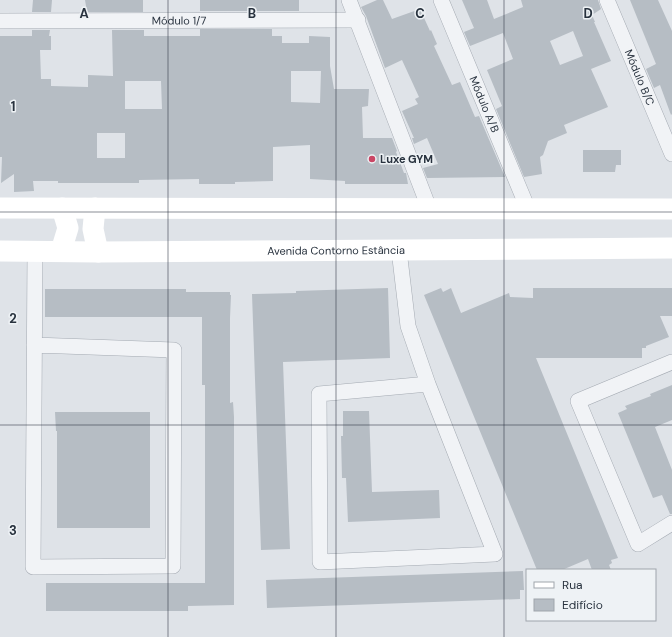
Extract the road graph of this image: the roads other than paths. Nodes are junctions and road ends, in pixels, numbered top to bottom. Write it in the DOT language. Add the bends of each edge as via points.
graph roads {
  1 [pos="349,0"];
  2 [pos="441,0"];
  3 [pos="607,0"];
  4 [pos="358,20"];
  5 [pos="0,21"];
  6 [pos="672,154"];
  7 [pos="0,208"];
  8 [pos="62,208"];
  9 [pos="95,208"];
  10 [pos="429,208"];
  11 [pos="528,209"];
  12 [pos="672,209"];
  13 [pos="672,248"];
  14 [pos="399,250"];
  15 [pos="0,251"];
  16 [pos="35,251"];
  17 [pos="61,252"];
  18 [pos="98,252"];
  19 [pos="34,345"];
  20 [pos="672,362"];
  21 [pos="428,384"];
  22 [pos="672,523"];
  1 -- 4 [label="street"];
  2 -- 11 [label="street, Módulo A/B"];
  3 -- 6 [label="street, Módulo B/C"];
  4 -- 5 [label="street, Módulo 1/7"];
  4 -- 10 [label="street"];
  7 -- 8 [label="street"];
  8 -- 9 [label="street"];
  8 -- 17 [label="street" via="68,228"];
  9 -- 10 [label="street"];
  9 -- 18 [label="street" via="93,229"];
  10 -- 11 [label="street"];
  11 -- 12 [label="street"];
  13 -- 14 [label="street, Avenida Contorno Estância"];
  14 -- 18 [label="street, Avenida Contorno Estância"];
  14 -- 21 [label="street" via="408,326"];
  15 -- 16 [label="street, Avenida Contorno Estância"];
  16 -- 17 [label="street, Avenida Contorno Estância"];
  16 -- 19 [label="street"];
  17 -- 18 [label="street, Avenida Contorno Estância"];
  19 -- 19 [label="street" via="33,567 173,566 174,350"];
  20 -- 22 [label="street" via="578,401 638,544"];
  21 -- 21 [label="street" via="495,554 320,562 319,394"];
}
